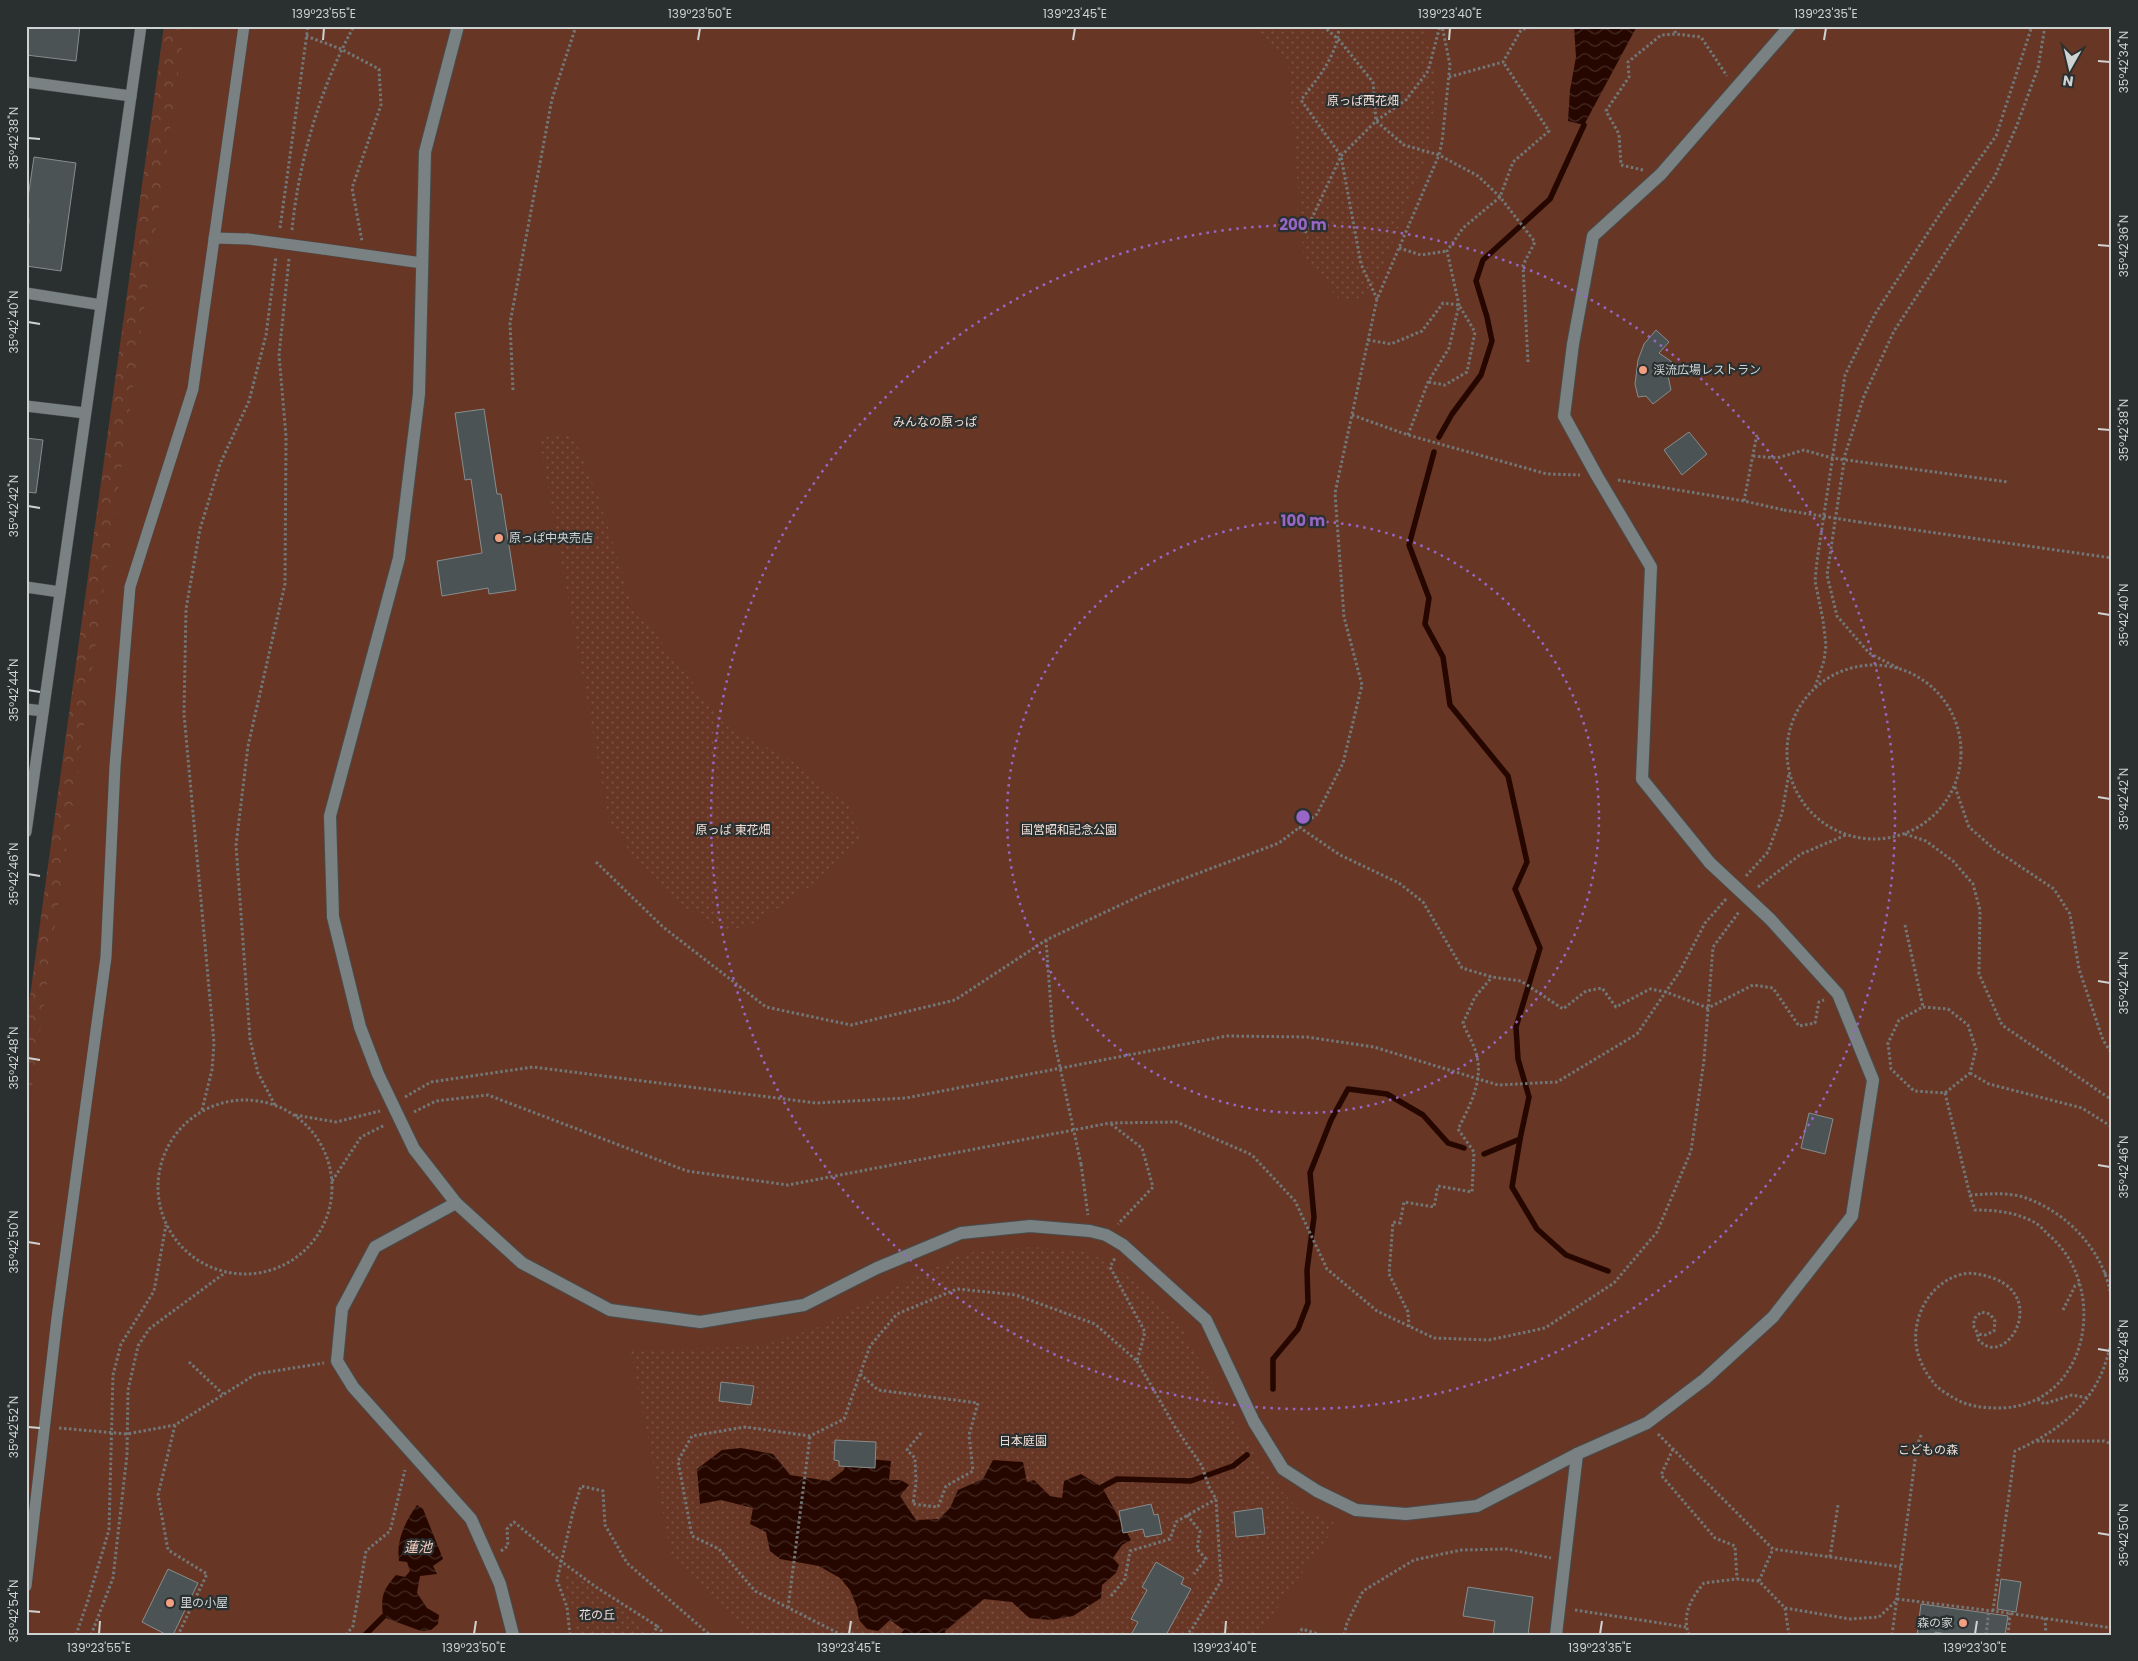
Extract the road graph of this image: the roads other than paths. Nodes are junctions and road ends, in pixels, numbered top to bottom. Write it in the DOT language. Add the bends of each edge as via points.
graph roads {
  1 [pos="141,26"];
  2 [pos="244,26"];
  3 [pos="458,26"];
  4 [pos="1790,26"];
  5 [pos="26,82"];
  6 [pos="131,96"];
  7 [pos="214,238"];
  8 [pos="422,263"];
  9 [pos="26,293"];
  10 [pos="101,305"];
  11 [pos="26,406"];
  12 [pos="86,414"];
  13 [pos="26,587"];
  14 [pos="60,592"];
  15 [pos="26,709"];
  16 [pos="43,711"];
  17 [pos="26,832"];
  18 [pos="456,1203"];
  19 [pos="1577,1454"];
  20 [pos="26,1586"];
  21 [pos="513,1635"];
  22 [pos="1556,1635"];
  1 -- 6 [label="lane"];
  2 -- 7 [label="lane"];
  3 -- 8 [label="street" via="425,152"];
  4 -- 19 [label="street, bridge" via="1661,174 1593,236 1573,344 1564,416 1651,566 1642,779 1710,863 1770,919 1838,994 1873,1080 1852,1216 1773,1317 1705,1379 1647,1423"];
  5 -- 6 [label="lane"];
  6 -- 10 [label="lane"];
  7 -- 8 [label="lane, bridge" via="248,239"];
  7 -- 20 [label="lane" via="193,390 130,587 115,766 106,957 57,1318"];
  8 -- 18 [label="street, bridge" via="419,394 399,558 330,816 332,917 360,1027 378,1074 414,1149"];
  9 -- 10 [label="lane"];
  10 -- 12 [label="lane"];
  11 -- 12 [label="lane"];
  12 -- 14 [label="lane"];
  13 -- 14 [label="lane"];
  14 -- 16 [label="lane"];
  15 -- 16 [label="lane"];
  16 -- 17 [label="lane"];
  18 -- 19 [label="street" via="522,1263 610,1310 700,1322 804,1306 877,1268 961,1233 1030,1226 1090,1231 1106,1235 1123,1245 1206,1320 1254,1422 1283,1469 1317,1491 1356,1510 1406,1514 1477,1506"];
  18 -- 21 [label="street" via="375,1246 342,1310 337,1361 353,1387 471,1518 500,1584"];
  19 -- 22 [label="street"];
}
